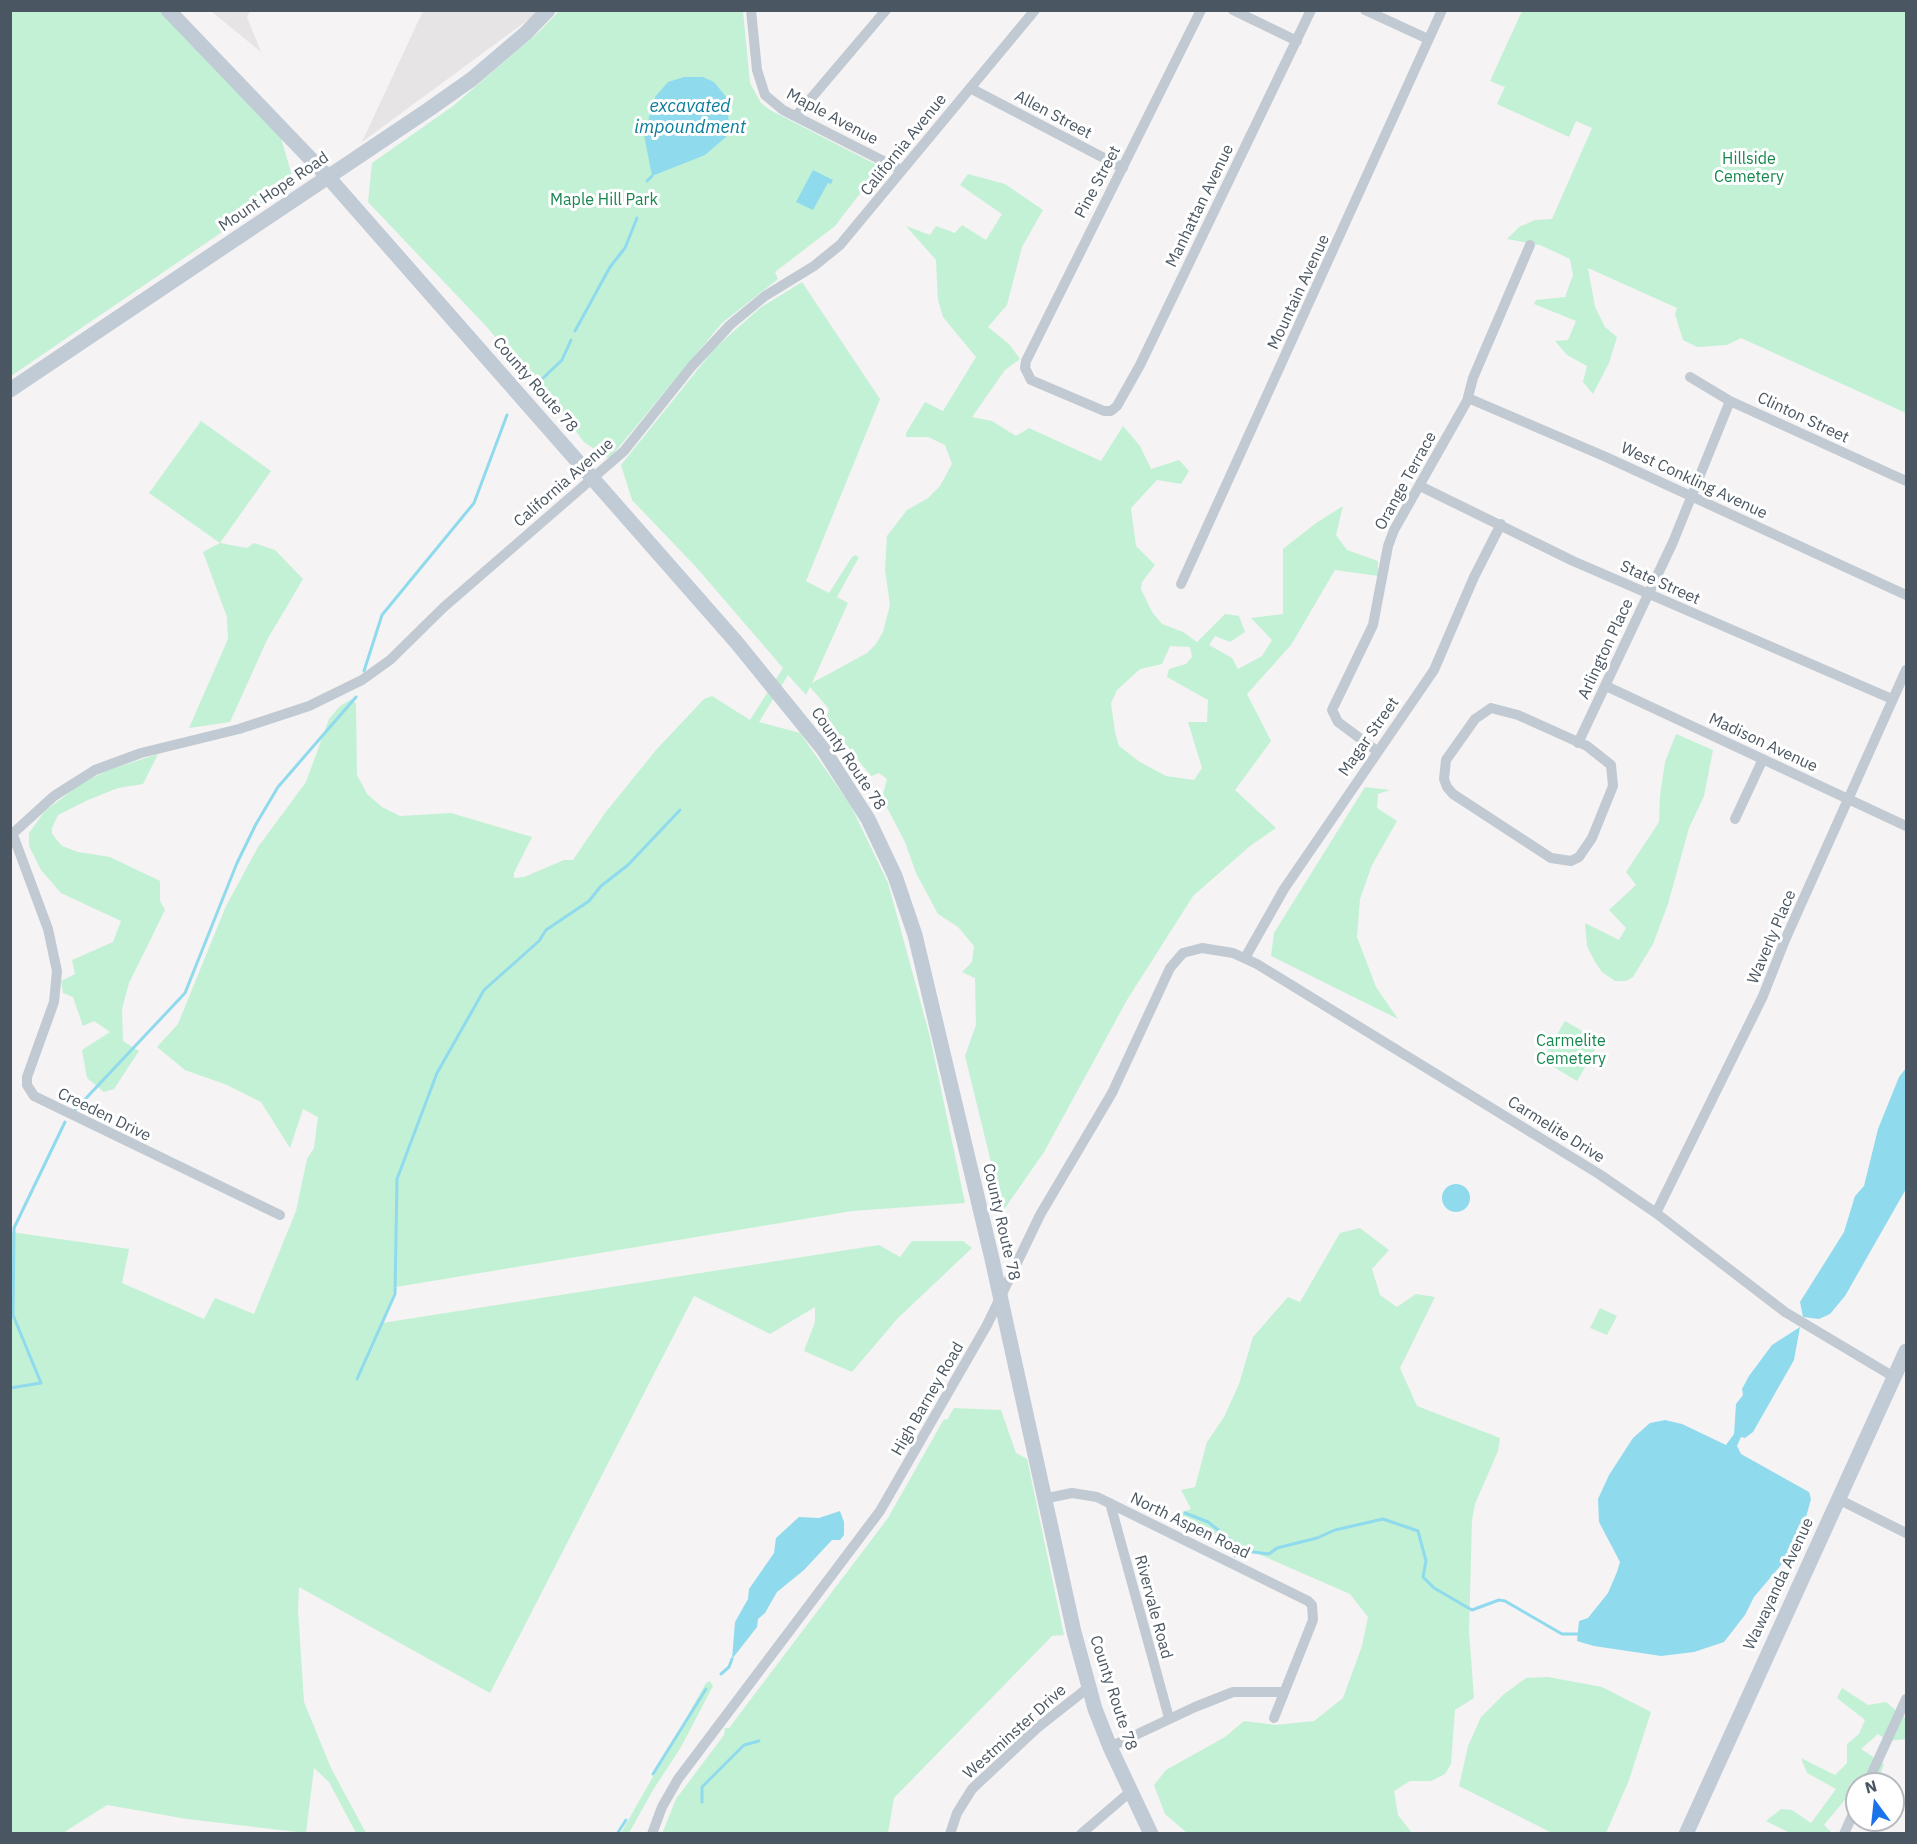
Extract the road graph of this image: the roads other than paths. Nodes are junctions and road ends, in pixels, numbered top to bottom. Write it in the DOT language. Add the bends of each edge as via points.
graph roads {
  1 [pos="168,10"];
  2 [pos="548,10"];
  3 [pos="751,10"];
  4 [pos="886,10"];
  5 [pos="1035,10"];
  6 [pos="1201,10"];
  7 [pos="1233,10"];
  8 [pos="1311,10"];
  9 [pos="1365,10"];
  10 [pos="1442,10"];
  11 [pos="1428,39"];
  12 [pos="1297,40"];
  13 [pos="970,88"];
  14 [pos="796,116"];
  15 [pos="1123,168"];
  16 [pos="901,170"];
  17 [pos="328,177"];
  18 [pos="1530,245"];
  19 [pos="1025,368"];
  20 [pos="1690,376"];
  21 [pos="10,390"];
  22 [pos="1468,398"];
  23 [pos="1730,401"];
  24 [pos="594,479"];
  25 [pos="1906,481"];
  26 [pos="1420,486"];
  27 [pos="1693,497"];
  28 [pos="1501,524"];
  29 [pos="1181,584"];
  30 [pos="1648,594"];
  31 [pos="1906,595"];
  32 [pos="1906,670"];
  33 [pos="1606,686"];
  34 [pos="1893,699"];
  35 [pos="1578,743"];
  36 [pos="1377,751"];
  37 [pos="1763,759"];
  38 [pos="1849,800"];
  39 [pos="1735,819"];
  40 [pos="1906,826"];
  41 [pos="12,836"];
  42 [pos="1184,952"];
  43 [pos="1245,958"];
  44 [pos="1656,1213"];
  45 [pos="280,1215"];
  46 [pos="1000,1297"];
  47 [pos="1906,1351"];
  48 [pos="1894,1377"];
  49 [pos="1043,1498"];
  50 [pos="1838,1499"];
  51 [pos="1110,1503"];
  52 [pos="1906,1533"];
  53 [pos="1089,1687"];
  54 [pos="1284,1692"];
  55 [pos="1906,1699"];
  56 [pos="1274,1718"];
  57 [pos="1170,1719"];
  58 [pos="1110,1747"];
  59 [pos="1873,1772"];
  60 [pos="1130,1792"];
  61 [pos="652,1833"];
  62 [pos="950,1833"];
  63 [pos="1081,1833"];
  64 [pos="1151,1833"];
  65 [pos="1686,1833"];
  1 -- 17 [label="street, County Route 78"];
  2 -- 17 [label="street, Mount Hope Road" via="472,79"];
  3 -- 14 [label="street, Maple Avenue" via="762,92"];
  4 -- 14 [label="street"];
  5 -- 13 [label="street, California Avenue"];
  6 -- 15 [label="street, Pine Street"];
  7 -- 12 [label="street"];
  8 -- 12 [label="street, Manhattan Avenue"];
  9 -- 11 [label="street"];
  10 -- 11 [label="street, Mountain Avenue"];
  11 -- 29 [label="street, Mountain Avenue"];
  12 -- 19 [label="street, Manhattan Avenue" via="1120,402 1111,411 1089,406 1031,380"];
  13 -- 15 [label="street, Allen Street"];
  13 -- 16 [label="street, California Avenue"];
  14 -- 16 [label="street, Maple Avenue"];
  15 -- 19 [label="street, Pine Street" via="1048,312"];
  16 -- 24 [label="street, California Avenue" via="831,254 765,296 716,339 641,433"];
  17 -- 21 [label="street, Mount Hope Road"];
  17 -- 24 [label="street, County Route 78"];
  18 -- 22 [label="street, Orange Terrace"];
  20 -- 23 [label="street, Clinton Street"];
  22 -- 26 [label="street, Orange Terrace"];
  22 -- 27 [label="street, West Conkling Avenue"];
  23 -- 25 [label="street, Clinton Street"];
  23 -- 27 [label="street, Arlington Place"];
  24 -- 41 [label="street, California Avenue" via="444,607 390,660 362,680 270,720 141,753 95,770 54,796"];
  24 -- 46 [label="street, County Route 78" via="797,715 868,819 895,876 915,935"];
  26 -- 28 [label="street, State Street"];
  26 -- 36 [label="street, Orange Terrace" via="1394,530 1373,625 1332,710 1338,723"];
  27 -- 30 [label="street, Arlington Place"];
  27 -- 31 [label="street, West Conkling Avenue"];
  28 -- 30 [label="street, State Street"];
  28 -- 36 [label="street, Magar Street" via="1434,670"];
  30 -- 33 [label="street, Arlington Place"];
  30 -- 34 [label="street, State Street"];
  32 -- 34 [label="street, Waverly Place"];
  33 -- 35 [label="street, Arlington Place"];
  33 -- 37 [label="street, Madison Avenue"];
  34 -- 38 [label="street, Waverly Place"];
  35 -- 35 [label="street" via="1611,765 1614,780 1586,849 1571,861 1551,858 1453,794 1444,779 1444,767 1451,752 1475,718 1491,708 1518,715"];
  36 -- 43 [label="street, Magar Street" via="1284,889"];
  37 -- 38 [label="street, Madison Avenue"];
  37 -- 39 [label="street"];
  38 -- 40 [label="street, Madison Avenue"];
  38 -- 44 [label="street, Waverly Place" via="1758,1007"];
  41 -- 45 [label="street, Creeden Drive" via="48,929 57,971 54,1002 27,1077 29,1090 42,1102"];
  42 -- 43 [label="street, Carmelite Drive" via="1202,948"];
  42 -- 46 [label="street, High Barney Road" via="1170,968 1124,1070 1040,1215"];
  43 -- 44 [label="street, Carmelite Drive" via="1551,1144"];
  44 -- 48 [label="street, Carmelite Drive" via="1785,1312"];
  46 -- 49 [label="street, County Route 78"];
  46 -- 61 [label="street, High Barney Road" via="880,1511 678,1779"];
  47 -- 48 [label="street, Wawayanda Avenue"];
  48 -- 50 [label="street, Wawayanda Avenue"];
  49 -- 51 [label="street, North Aspen Road" via="1079,1493"];
  49 -- 53 [label="street, County Route 78"];
  50 -- 52 [label="street"];
  50 -- 65 [label="street, Wawayanda Avenue"];
  51 -- 54 [label="street, North Aspen Road" via="1308,1601 1314,1612 1311,1628"];
  51 -- 57 [label="street, Rivervale Road"];
  53 -- 58 [label="street, County Route 78"];
  53 -- 62 [label="street, Westminster Drive" via="1037,1728 977,1784 962,1804"];
  54 -- 56 [label="street"];
  54 -- 57 [label="street" via="1233,1692"];
  55 -- 59 [label="street"];
  57 -- 58 [label="street"];
  58 -- 60 [label="street, County Route 78"];
  60 -- 63 [label="street"];
  60 -- 64 [label="street, County Route 78"];
}
